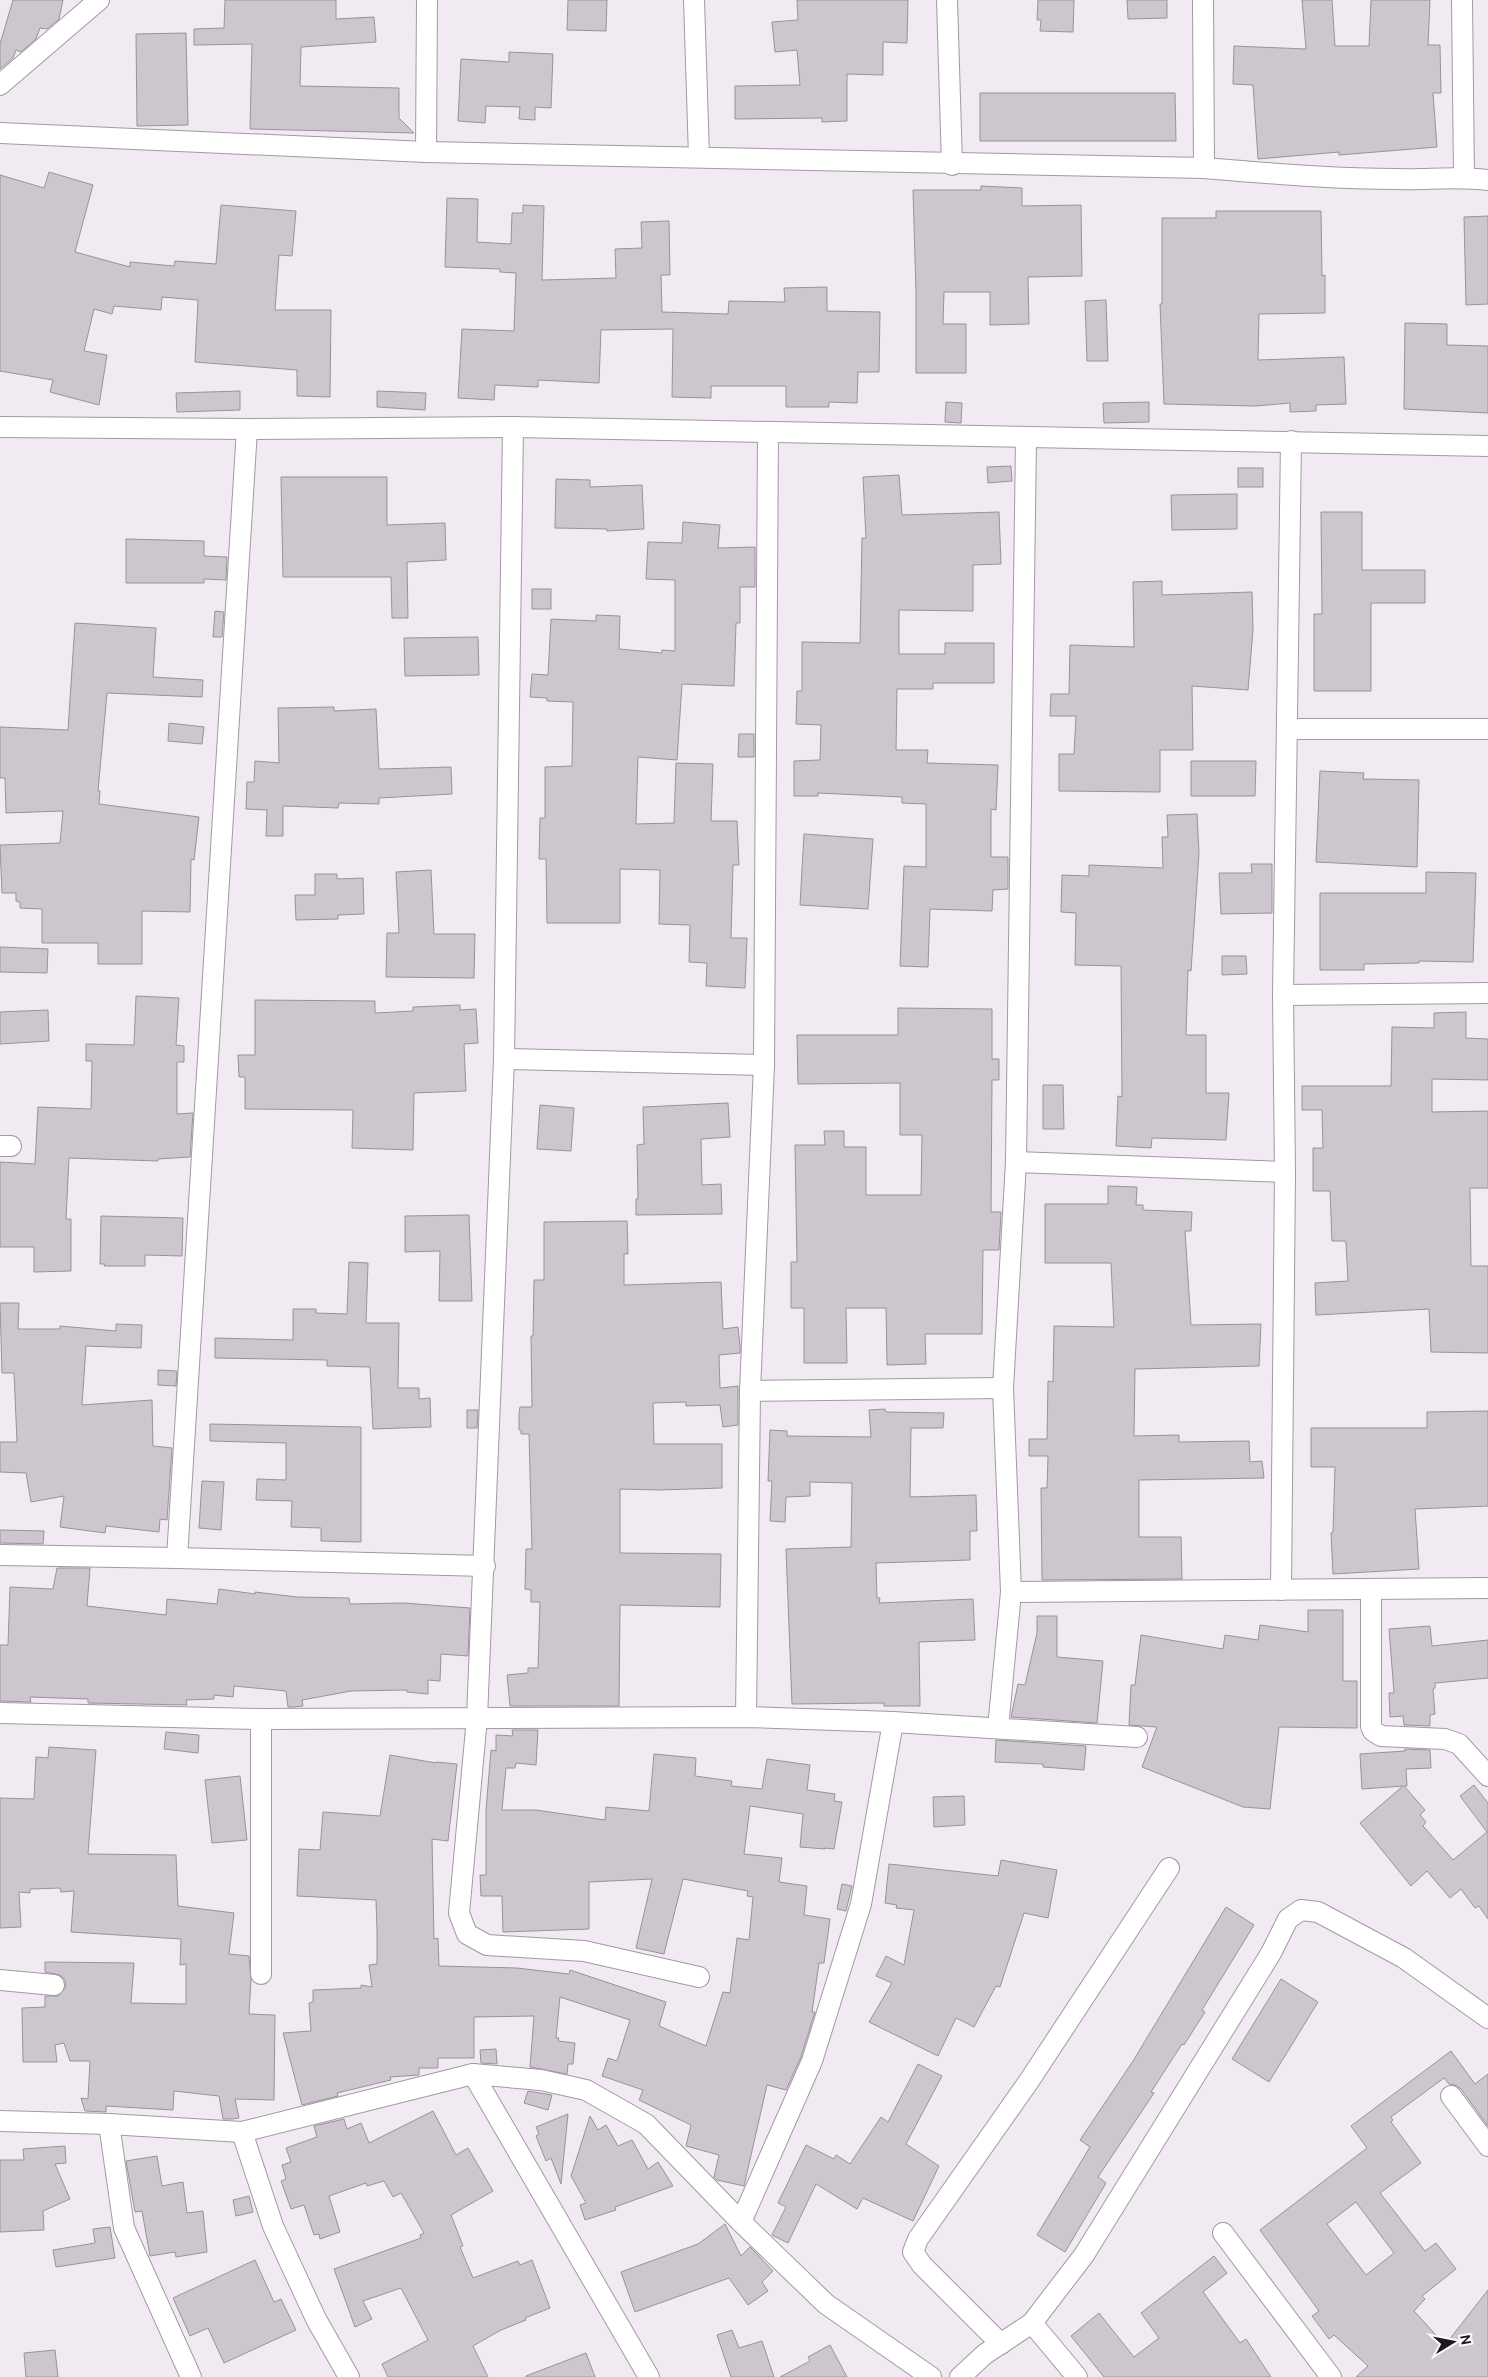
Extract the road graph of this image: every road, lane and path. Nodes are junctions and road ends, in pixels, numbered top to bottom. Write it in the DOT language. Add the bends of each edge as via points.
graph roads {
  1 [pos="99,0"];
  2 [pos="427,0"];
  3 [pos="694,0"];
  4 [pos="947,0"];
  5 [pos="1202,0"];
  6 [pos="1462,0"];
  7 [pos="0,85"];
  8 [pos="0,133"];
  9 [pos="426,152"];
  10 [pos="699,157"];
  11 [pos="952,165"];
  12 [pos="1204,168"];
  13 [pos="1464,177"];
  14 [pos="1488,180"];
  15 [pos="0,426"];
  16 [pos="513,427"];
  17 [pos="247,429"];
  18 [pos="768,432"];
  19 [pos="1026,439"];
  20 [pos="1291,441"];
  21 [pos="1488,446"];
  22 [pos="1488,728"];
  23 [pos="1287,729"];
  24 [pos="1488,993"];
  25 [pos="1283,995"];
  26 [pos="504,1058"];
  27 [pos="764,1064"];
  28 [pos="1016,1162"];
  29 [pos="1285,1172"];
  30 [pos="1003,1388"];
  31 [pos="750,1392"];
  32 [pos="0,1555"];
  33 [pos="177,1558"];
  34 [pos="484,1566"];
  35 [pos="1488,1588"];
  36 [pos="1371,1589"];
  37 [pos="1281,1590"];
  38 [pos="1011,1592"];
  39 [pos="0,1713"];
  40 [pos="746,1716"];
  41 [pos="477,1718"];
  42 [pos="262,1720"];
  43 [pos="892,1722"];
  44 [pos="998,1728"];
  45 [pos="1137,1737"];
  46 [pos="1488,1776"];
  47 [pos="1169,1868"];
  48 [pos="261,1974"];
  49 [pos="699,1977"];
  50 [pos="0,1980"];
  51 [pos="54,1985"];
  52 [pos="1488,2018"];
  53 [pos="473,2074"];
  54 [pos="1451,2096"];
  55 [pos="0,2121"];
  56 [pos="109,2124"];
  57 [pos="242,2132"];
  58 [pos="1488,2146"];
  59 [pos="741,2222"];
  60 [pos="1223,2233"];
  61 [pos="1032,2323"];
  62 [pos="1001,2344"];
  63 [pos="191,2377"];
  64 [pos="349,2377"];
  65 [pos="649,2377"];
  66 [pos="931,2377"];
  67 [pos="960,2377"];
  68 [pos="1077,2377"];
  69 [pos="1331,2377"];
  1 -- 7 [label="street"];
  2 -- 9 [label="street"];
  3 -- 10 [label="street"];
  4 -- 11 [label="street"];
  5 -- 12 [label="street"];
  6 -- 13 [label="street"];
  8 -- 9 [label="street"];
  9 -- 10 [label="street"];
  10 -- 11 [label="street"];
  11 -- 12 [label="street"];
  12 -- 13 [label="street" via="1396,179"];
  13 -- 14 [label="street"];
  15 -- 17 [label="street"];
  16 -- 17 [label="street"];
  16 -- 18 [label="street"];
  16 -- 26 [label="street"];
  17 -- 33 [label="street"];
  18 -- 19 [label="street"];
  18 -- 27 [label="street"];
  19 -- 20 [label="street"];
  19 -- 28 [label="street"];
  20 -- 21 [label="street"];
  20 -- 23 [label="street"];
  22 -- 23 [label="street"];
  23 -- 25 [label="street"];
  24 -- 25 [label="street"];
  25 -- 29 [label="street"];
  26 -- 27 [label="street"];
  26 -- 34 [label="street"];
  27 -- 31 [label="street"];
  28 -- 29 [label="street"];
  28 -- 30 [label="street"];
  29 -- 37 [label="street"];
  30 -- 31 [label="street"];
  30 -- 38 [label="street"];
  31 -- 40 [label="street"];
  32 -- 33 [label="street"];
  33 -- 34 [label="street"];
  34 -- 41 [label="street"];
  35 -- 36 [label="street"];
  36 -- 37 [label="street"];
  36 -- 46 [label="street" via="1373,1731 1381,1736 1446,1739 1459,1744"];
  37 -- 38 [label="street"];
  38 -- 44 [label="street"];
  39 -- 42 [label="street"];
  40 -- 41 [label="street"];
  40 -- 43 [label="street"];
  41 -- 42 [label="street"];
  41 -- 49 [label="street" via="460,1913 467,1934 486,1945 584,1951"];
  42 -- 48 [label="street"];
  43 -- 44 [label="street"];
  43 -- 59 [label="street" via="861,1904 812,2061"];
  44 -- 45 [label="street"];
  47 -- 62 [label="street" via="1029,2080 918,2239 913,2252"];
  50 -- 51 [label="street"];
  52 -- 61 [label="street" via="1404,1958 1318,1912 1301,1910 1288,1919 1271,1953 1084,2255"];
  53 -- 57 [label="street"];
  53 -- 59 [label="street" via="541,2080 586,2090 646,2124"];
  53 -- 65 [label="street"];
  54 -- 58 [label="street"];
  55 -- 56 [label="street"];
  56 -- 57 [label="street"];
  56 -- 63 [label="street" via="124,2228"];
  57 -- 64 [label="street" via="273,2226 316,2319"];
  59 -- 66 [label="street" via="826,2304"];
  60 -- 69 [label="street"];
  61 -- 62 [label="street"];
  61 -- 68 [label="street"];
  62 -- 67 [label="street"];
}
